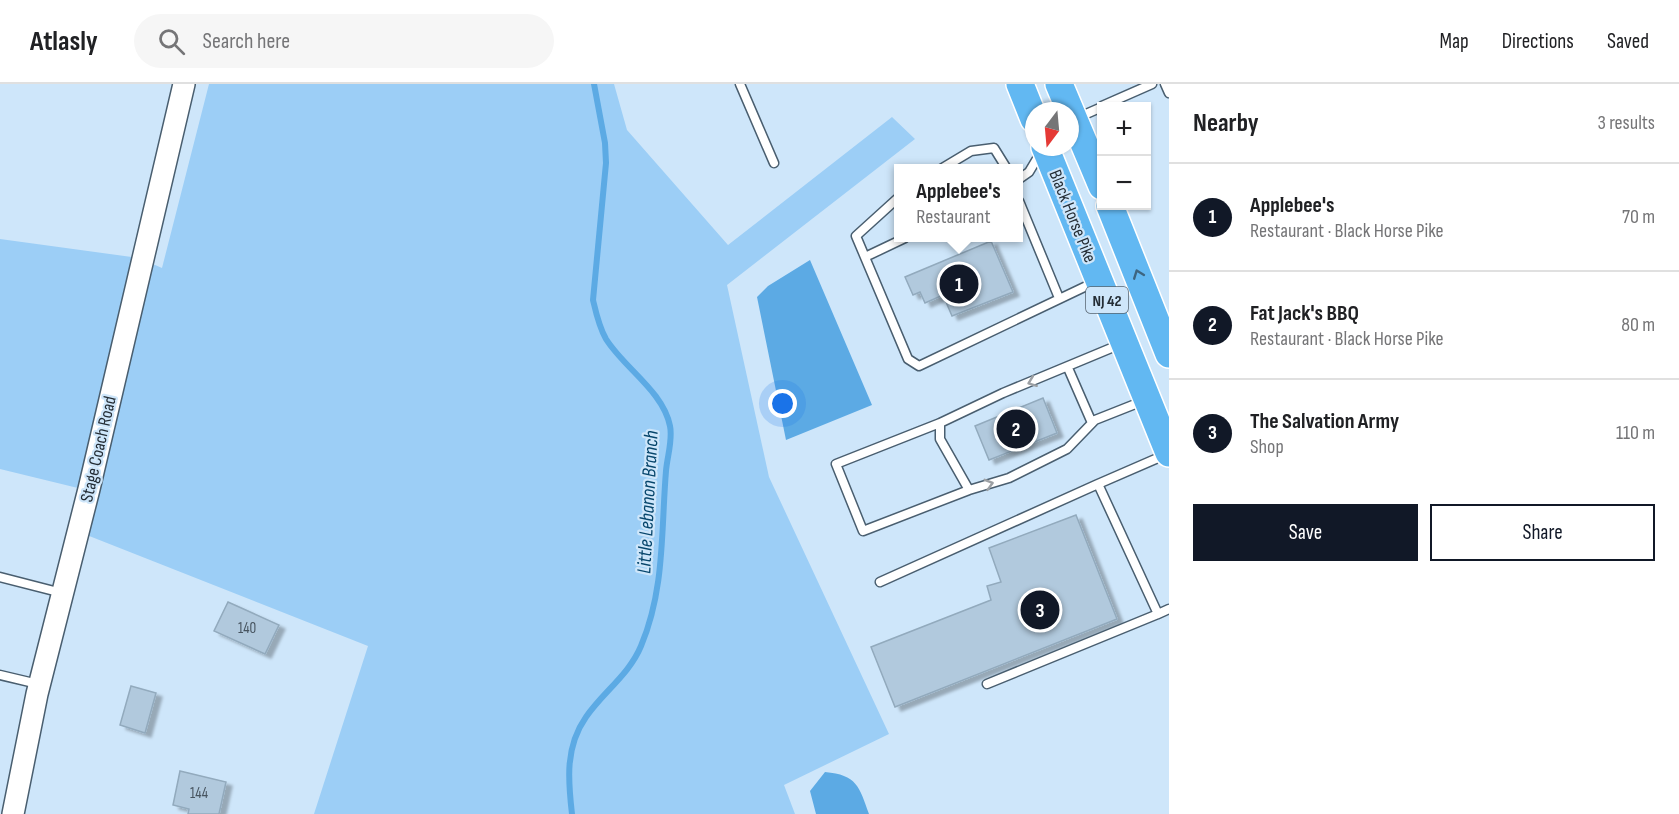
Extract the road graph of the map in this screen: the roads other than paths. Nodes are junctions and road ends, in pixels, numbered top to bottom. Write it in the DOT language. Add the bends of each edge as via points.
graph roads {
  1 [pos="184,84"];
  2 [pos="740,84"];
  3 [pos="1020,84"];
  4 [pos="1059,84"];
  5 [pos="1152,84"];
  6 [pos="1165,84"];
  7 [pos="1169,93"];
  8 [pos="1027,102"];
  9 [pos="1066,102"];
  10 [pos="1111,102"];
  11 [pos="1097,108"];
  12 [pos="1079,116"];
  13 [pos="1079,133"];
  14 [pos="1039,156"];
  15 [pos="1049,156"];
  16 [pos="1072,156"];
  17 [pos="774,163"];
  18 [pos="948,164"];
  19 [pos="1004,164"];
  20 [pos="1023,176"];
  21 [pos="1097,176"];
  22 [pos="1097,193"];
  23 [pos="894,201"];
  24 [pos="1106,210"];
  25 [pos="1112,210"];
  26 [pos="1023,211"];
  27 [pos="895,242"];
  28 [pos="1127,246"];
  29 [pos="865,257"];
  30 [pos="1099,280"];
  31 [pos="1059,298"];
  32 [pos="1125,343"];
  33 [pos="1169,354"];
  34 [pos="1068,368"];
  35 [pos="1148,400"];
  36 [pos="940,423"];
  37 [pos="1092,423"];
  38 [pos="1169,453"];
  39 [pos="1098,484"];
  40 [pos="969,490"];
  41 [pos="0,577"];
  42 [pos="880,582"];
  43 [pos="63,593"];
  44 [pos="1169,609"];
  45 [pos="1158,614"];
  46 [pos="0,675"];
  47 [pos="40,684"];
  48 [pos="987,684"];
  49 [pos="11,812"];
  1 -- 43 [label="street, Stage Coach Road"];
  2 -- 17 [label="lane"];
  3 -- 8 [label="highway"];
  4 -- 9 [label="highway, Black Horse Pike"];
  5 -- 10 [label="lane"];
  6 -- 7 [label="lane"];
  11 -- 12 [label="lane"];
  13 -- 21 [label="highway, Black Horse Pike"];
  14 -- 20 [label="lane"];
  15 -- 30 [label="highway, Black Horse Pike / NJ 42"];
  16 -- 22 [label="highway" via="1082,165"];
  18 -- 19 [label="lane" via="971,151 994,148"];
  23 -- 29 [label="lane" via="856,236"];
  24 -- 28 [label="highway"];
  25 -- 28 [label="highway, NJ 42"];
  26 -- 31 [label="lane"];
  27 -- 29 [label="lane"];
  33 -- 28 [label="highway, NJ 42, one-way"];
  29 -- 31 [label="lane" via="908,359 919,366"];
  30 -- 31 [label="lane"];
  30 -- 32 [label="highway, Black Horse Pike / NJ 42"];
  32 -- 34 [label="lane"];
  32 -- 35 [label="highway, Black Horse Pike / NJ 42"];
  34 -- 36 [label="lane, one-way"];
  34 -- 37 [label="lane"];
  35 -- 37 [label="lane"];
  35 -- 38 [label="highway, Black Horse Pike / NJ 42"];
  36 -- 40 [label="lane" via="940,439"];
  36 -- 40 [label="lane" via="836,464 863,531"];
  40 -- 37 [label="lane, one-way" via="1009,478 1067,448"];
  38 -- 39 [label="lane"];
  39 -- 42 [label="lane"];
  39 -- 45 [label="lane"];
  41 -- 43 [label="lane"];
  43 -- 47 [label="street, Stage Coach Road"];
  44 -- 45 [label="lane"];
  45 -- 48 [label="lane"];
  46 -- 47 [label="lane"];
  47 -- 49 [label="street, Stage Coach Road"];
}
